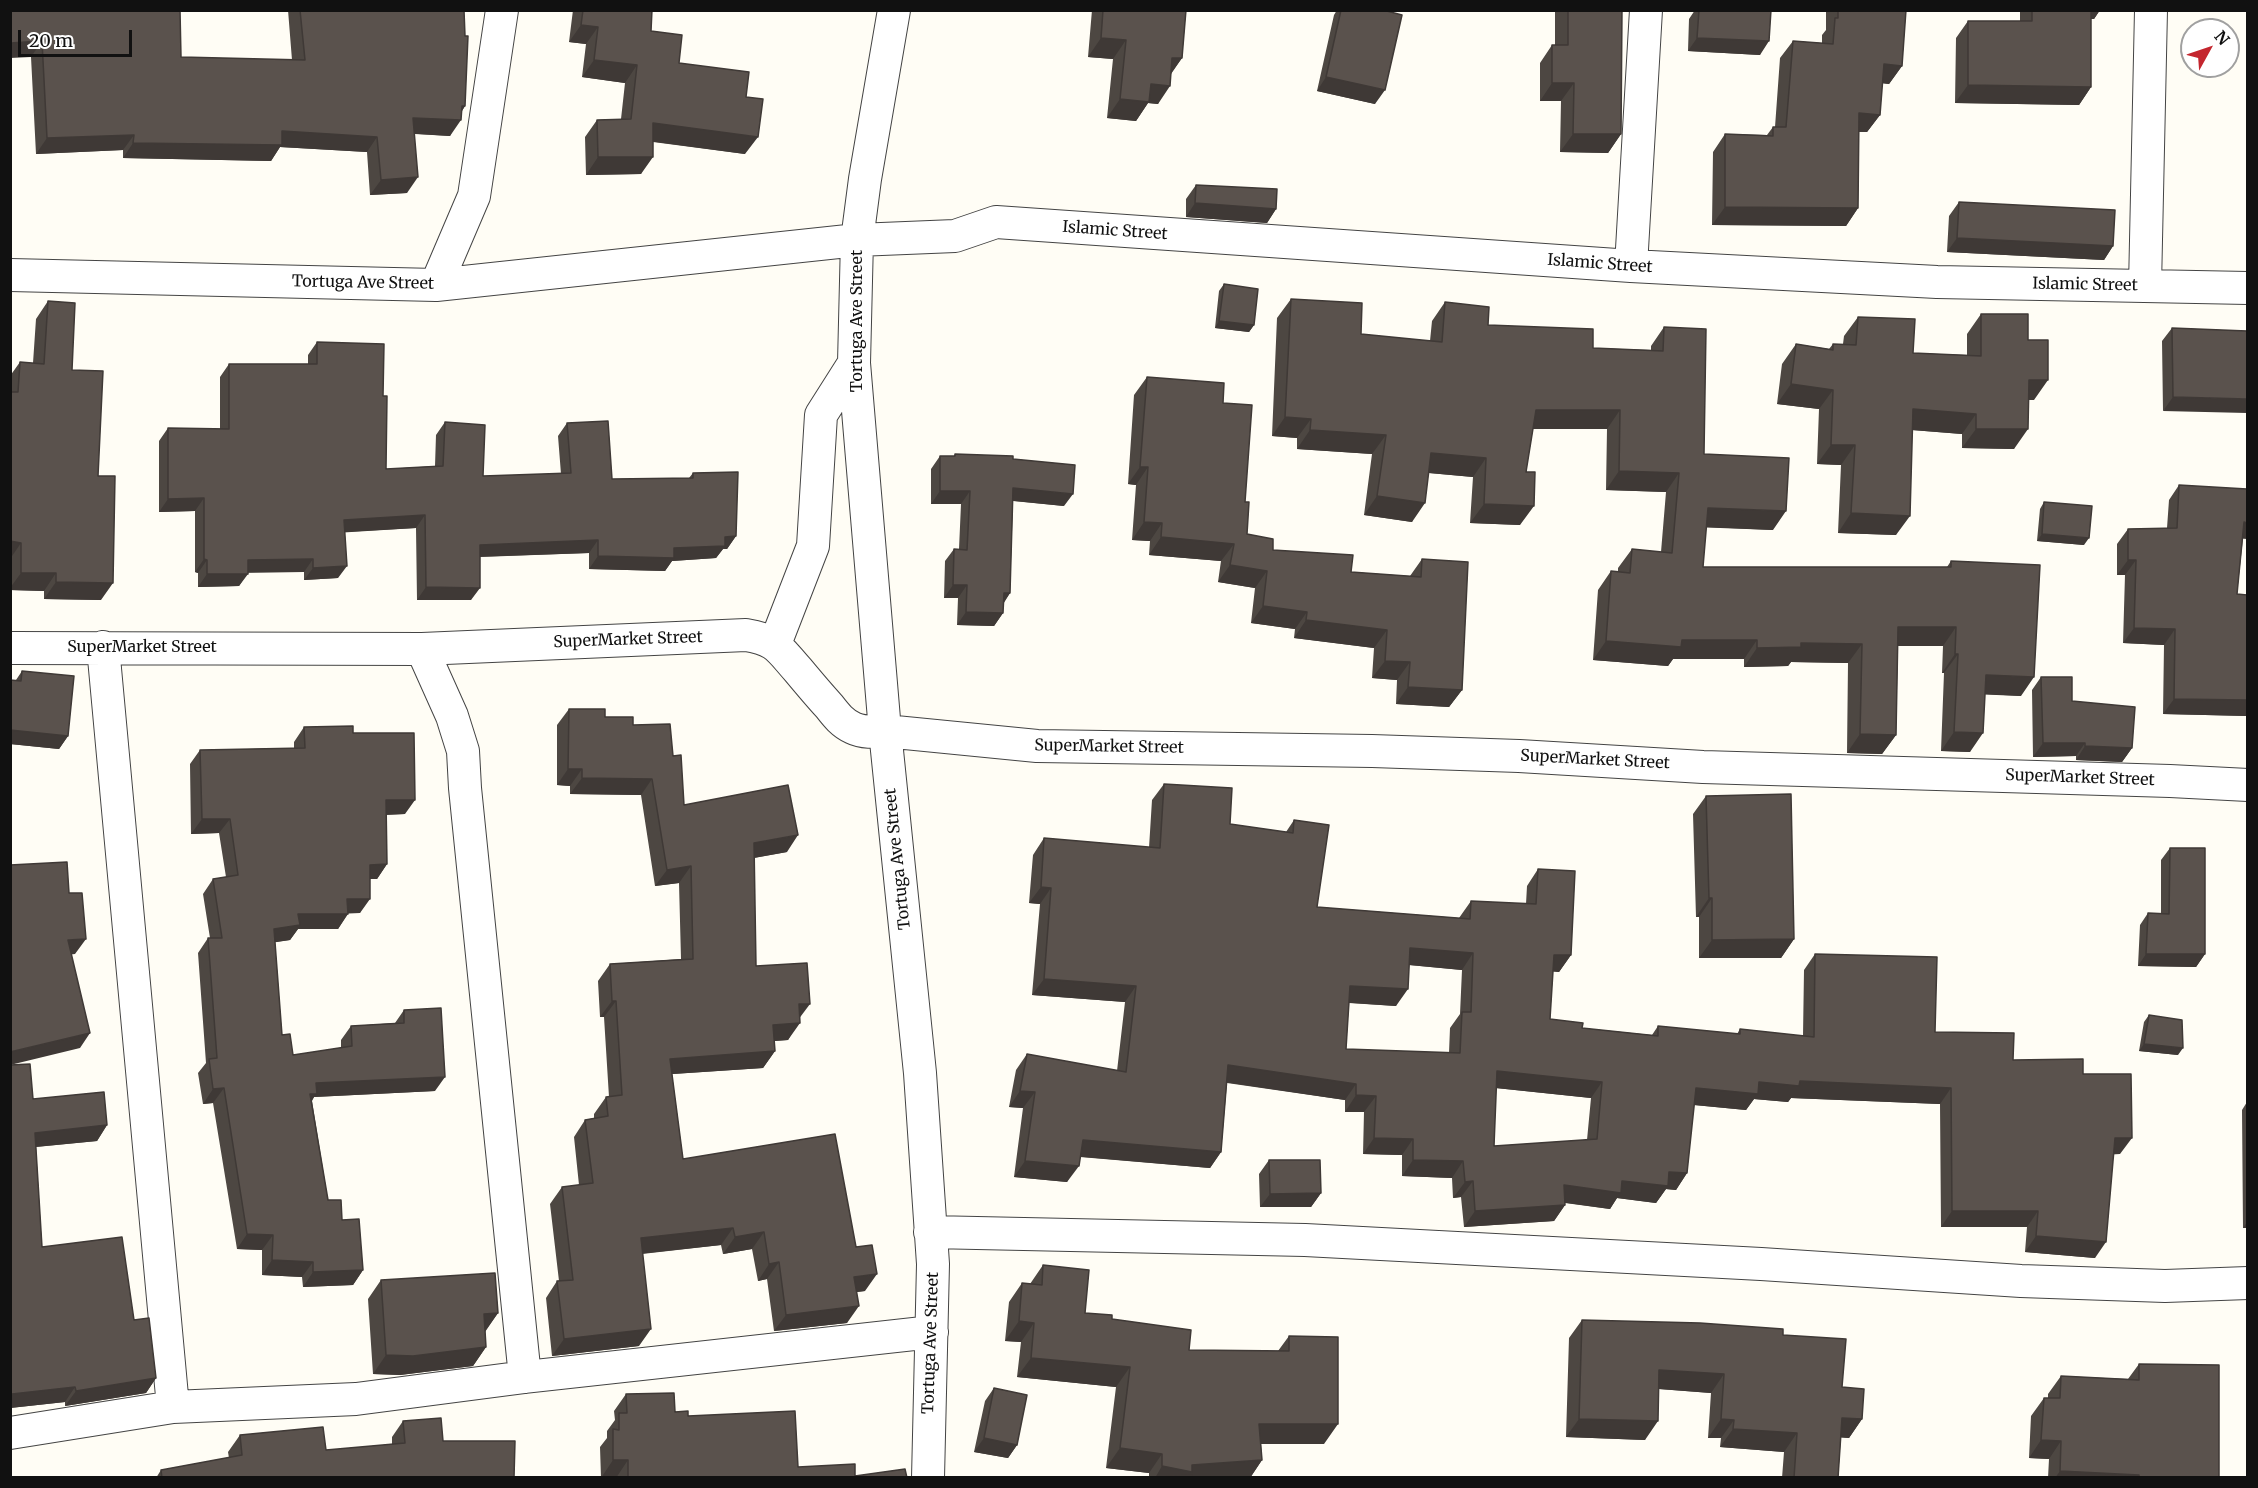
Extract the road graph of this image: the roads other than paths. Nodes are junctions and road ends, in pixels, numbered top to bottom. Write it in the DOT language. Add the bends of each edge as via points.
graph roads {
  1 [pos="502,10"];
  2 [pos="894,10"];
  3 [pos="1646,10"];
  4 [pos="2151,10"];
  5 [pos="857,240"];
  6 [pos="1631,266"];
  7 [pos="10,275"];
  8 [pos="436,285"];
  9 [pos="2145,286"];
  10 [pos="2247,288"];
  11 [pos="854,363"];
  12 [pos="775,644"];
  13 [pos="103,647"];
  14 [pos="10,648"];
  15 [pos="422,649"];
  16 [pos="885,731"];
  17 [pos="2247,785"];
  18 [pos="930,1232"];
  19 [pos="2247,1283"];
  20 [pos="932,1332"];
  21 [pos="525,1377"];
  22 [pos="173,1407"];
  23 [pos="10,1433"];
  24 [pos="927,1478"];
  1 -- 8 [label="street" via="474,196"];
  2 -- 5 [label="street, Tortuga Ave Street"];
  3 -- 6 [label="street"];
  4 -- 9 [label="street"];
  5 -- 6 [label="street, Islamic Street" via="955,236 996,222"];
  5 -- 8 [label="street, Tortuga Ave Street"];
  5 -- 11 [label="street, Tortuga Ave Street"];
  6 -- 9 [label="street, Islamic Street" via="1937,282"];
  7 -- 8 [label="street, Tortuga Ave Street"];
  9 -- 10 [label="street, Islamic Street"];
  11 -- 12 [label="street" via="821,415 813,546"];
  11 -- 16 [label="street, Tortuga Ave Street"];
  12 -- 15 [label="street, SuperMarket Street" via="746,635"];
  12 -- 16 [label="street, SuperMarket Street" via="841,721 868,733"];
  13 -- 14 [label="street, SuperMarket Street"];
  13 -- 15 [label="street, SuperMarket Street"];
  13 -- 22 [label="street"];
  15 -- 21 [label="street" via="464,751"];
  16 -- 17 [label="street, SuperMarket Street" via="1037,746 1384,751 1703,767"];
  16 -- 18 [label="street, Tortuga Ave Street" via="920,1073"];
  18 -- 19 [label="street" via="1305,1240 2021,1281 2165,1286"];
  18 -- 20 [label="street, Tortuga Ave Street"];
  20 -- 21 [label="street"];
  20 -- 24 [label="street, Tortuga Ave Street"];
  21 -- 22 [label="street" via="356,1399"];
  22 -- 23 [label="street"];
}
